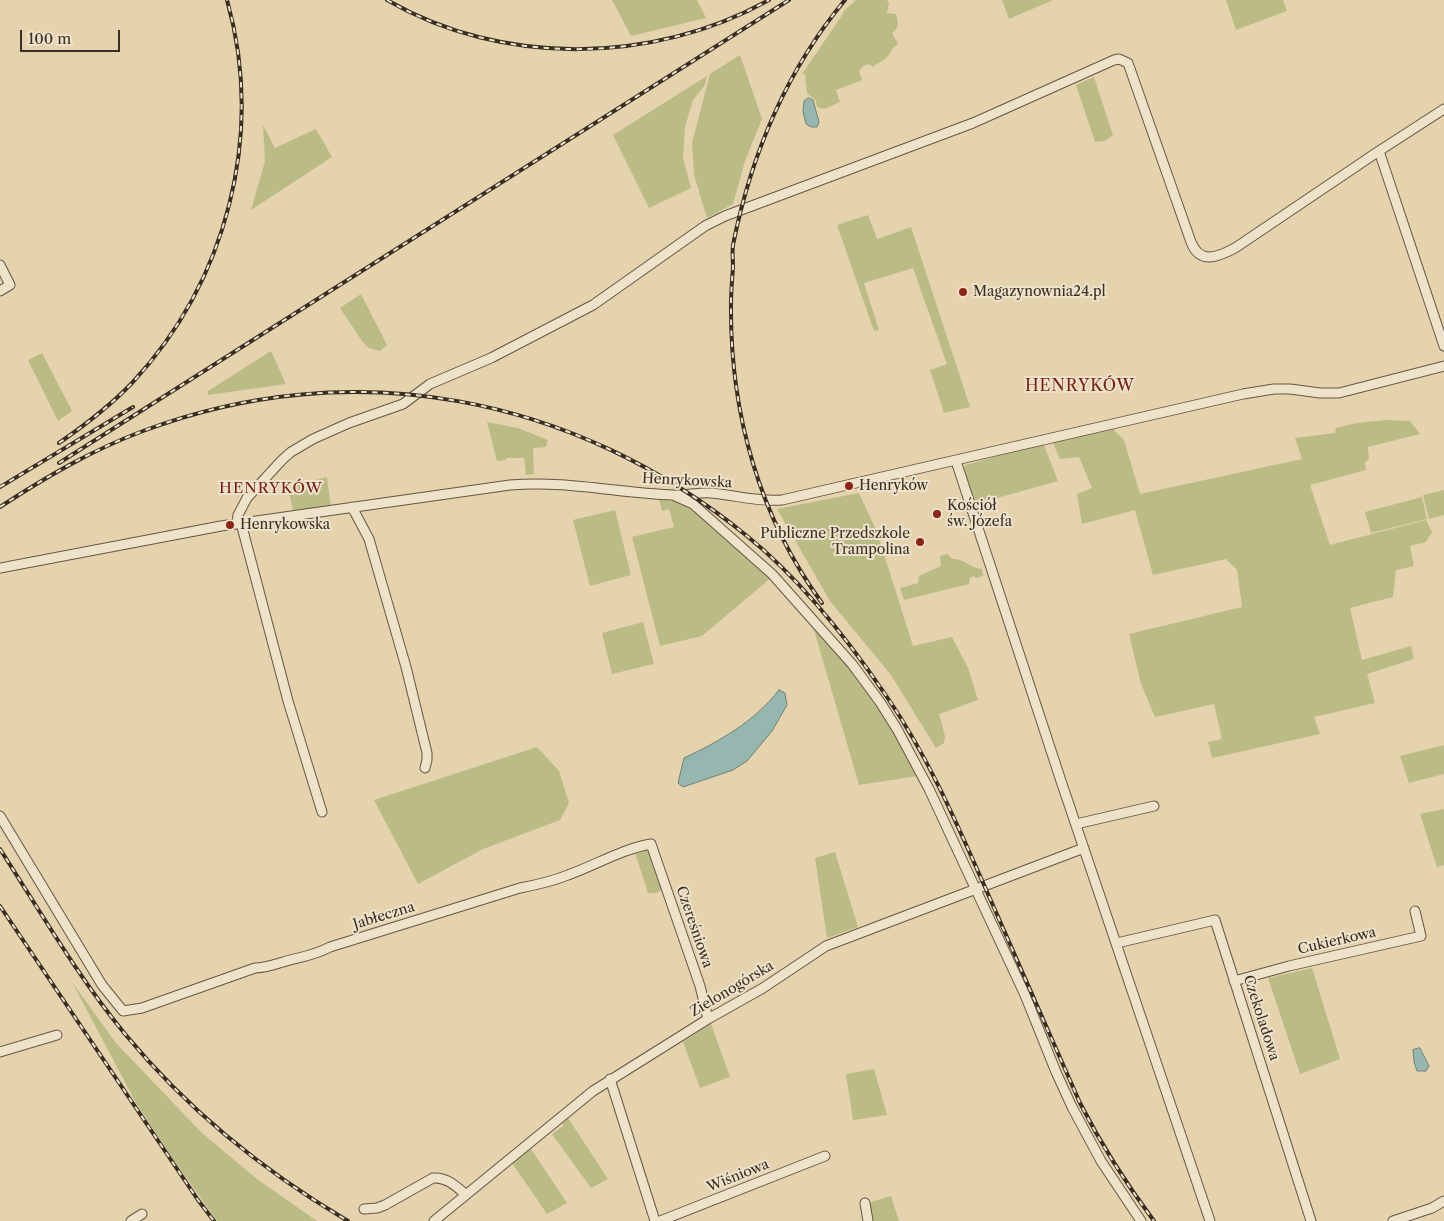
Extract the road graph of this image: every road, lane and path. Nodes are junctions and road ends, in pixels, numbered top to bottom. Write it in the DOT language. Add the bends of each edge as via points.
graph roads {
  1 [pos="1444,109"];
  2 [pos="1379,151"];
  3 [pos="0,265"];
  4 [pos="0,291"];
  5 [pos="1444,346"];
  6 [pos="1444,366"];
  7 [pos="956,461"];
  8 [pos="674,496"];
  9 [pos="352,507"];
  10 [pos="239,524"];
  11 [pos="0,568"];
  12 [pos="425,768"];
  13 [pos="1154,806"];
  14 [pos="322,812"];
  15 [pos="0,816"];
  16 [pos="1076,824"];
  17 [pos="651,844"];
  18 [pos="1084,848"];
  19 [pos="976,890"];
  20 [pos="1415,911"];
  21 [pos="1117,943"];
  22 [pos="1234,981"];
  23 [pos="708,1019"];
  24 [pos="57,1036"];
  25 [pos="0,1052"];
  26 [pos="610,1079"];
  27 [pos="825,1156"];
  28 [pos="466,1195"];
  29 [pos="1444,1201"];
  30 [pos="865,1203"];
  31 [pos="364,1209"];
  32 [pos="142,1214"];
  33 [pos="131,1221"];
  34 [pos="434,1221"];
  35 [pos="655,1221"];
  36 [pos="660,1221"];
  37 [pos="868,1221"];
  38 [pos="1141,1221"];
  39 [pos="1210,1221"];
  40 [pos="1311,1221"];
  41 [pos="1393,1221"];
  1 -- 2 [label="street"];
  2 -- 5 [label="street"];
  2 -- 10 [label="street" via="1235,248 1220,256 1198,254 1128,64 1114,60 974,123 705,226 593,305 491,358 430,384 403,404 343,426 291,452 247,498 238,516"];
  3 -- 4 [label="street" via="10,286"];
  6 -- 7 [label="street, Henrykowska" via="1339,393 1290,389 1259,391"];
  7 -- 8 [label="street, Henrykowska" via="782,500 702,492"];
  7 -- 16 [label="street"];
  8 -- 9 [label="street, Henrykowska" via="536,483"];
  8 -- 19 [label="street" via="693,504 772,574 852,664 902,737"];
  9 -- 10 [label="street, Henrykowska"];
  9 -- 12 [label="street" via="369,539 406,667 427,752"];
  10 -- 11 [label="street, Henrykowska"];
  10 -- 14 [label="street"];
  13 -- 16 [label="street"];
  15 -- 17 [label="street, Jabłeczna" via="102,985 123,1011 142,1008 255,968 314,956 330,947 520,888 550,882"];
  16 -- 18 [label="street"];
  17 -- 23 [label="street, Czereśniowa" via="700,986"];
  18 -- 19 [label="street, Zielonogórska"];
  18 -- 21 [label="street"];
  19 -- 23 [label="street, Zielonogórska" via="826,946 763,988"];
  19 -- 38 [label="street" via="1072,1107 1101,1161"];
  20 -- 22 [label="street, Cukierkowa" via="1421,936"];
  21 -- 22 [label="street, Czekoladowa" via="1215,920"];
  21 -- 39 [label="street"];
  22 -- 40 [label="street, Czekoladowa"];
  23 -- 26 [label="street, Zielonogórska"];
  24 -- 25 [label="street"];
  26 -- 28 [label="street, Zielonogórska"];
  26 -- 35 [label="street"];
  27 -- 36 [label="street, Wiśniowa"];
  28 -- 31 [label="street" via="440,1177 385,1205"];
  28 -- 34 [label="street, Zielonogórska"];
  29 -- 41 [label="street"];
  30 -- 37 [label="street"];
  32 -- 33 [label="street"];
}
